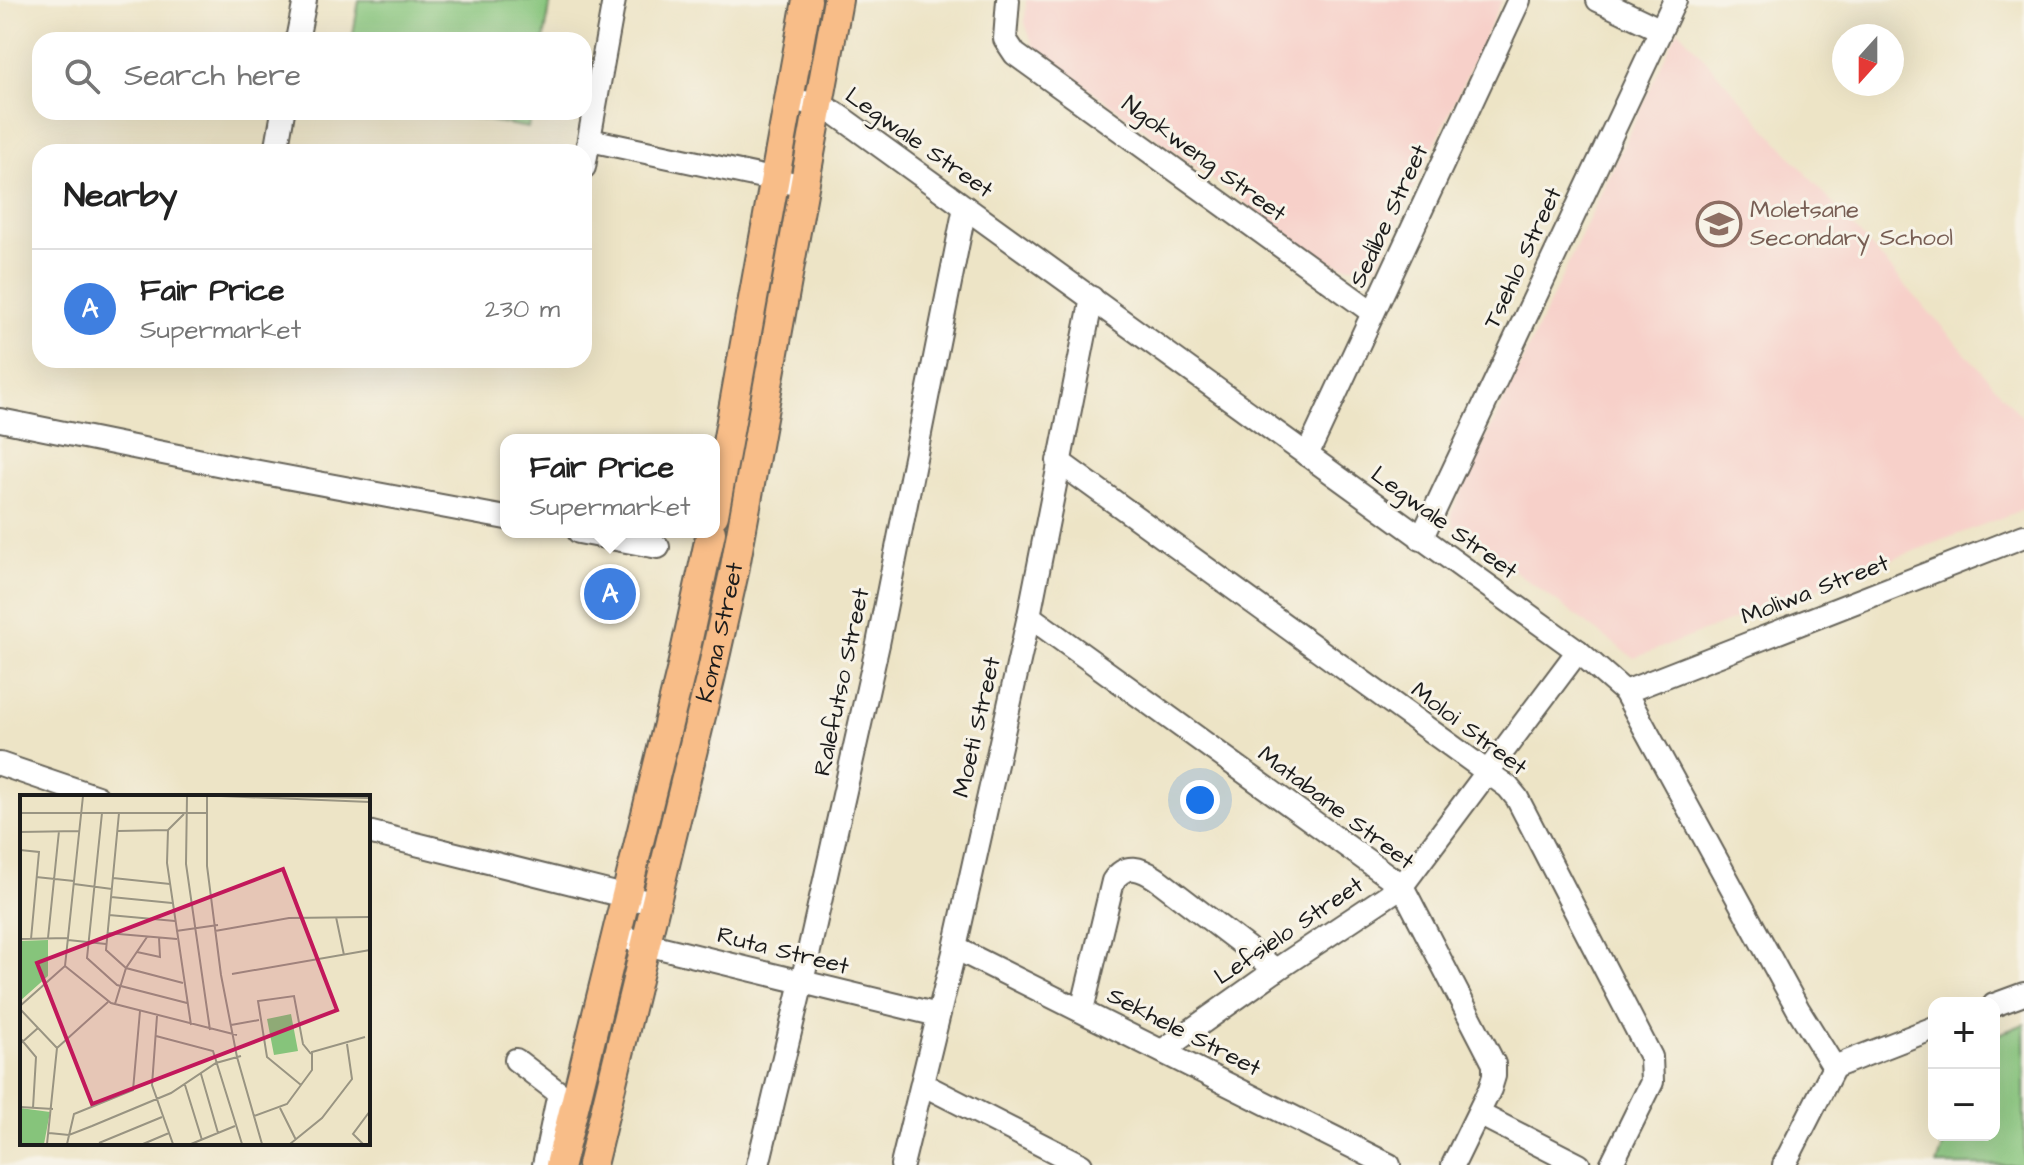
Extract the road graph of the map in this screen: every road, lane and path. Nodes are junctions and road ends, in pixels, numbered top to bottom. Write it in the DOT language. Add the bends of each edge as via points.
graph roads {
  1 [pos="305,0"];
  2 [pos="614,0"];
  3 [pos="807,0"];
  4 [pos="838,0"];
  5 [pos="1008,0"];
  6 [pos="1519,0"];
  7 [pos="1598,0"];
  8 [pos="1675,0"];
  9 [pos="1659,29"];
  10 [pos="299,32"];
  11 [pos="789,99"];
  12 [pos="820,105"];
  13 [pos="282,120"];
  14 [pos="590,140"];
  15 [pos="277,144"];
  16 [pos="589,144"];
  17 [pos="774,179"];
  18 [pos="805,186"];
  19 [pos="965,207"];
  20 [pos="1092,298"];
  21 [pos="1372,312"];
  22 [pos="0,420"];
  23 [pos="1307,455"];
  24 [pos="1058,461"];
  25 [pos="720,481"];
  26 [pos="500,517"];
  27 [pos="2024,536"];
  28 [pos="611,538"];
  29 [pos="710,538"];
  30 [pos="1421,539"];
  31 [pos="658,547"];
  32 [pos="1029,616"];
  33 [pos="1578,651"];
  34 [pos="1625,692"];
  35 [pos="0,764"];
  36 [pos="1488,773"];
  37 [pos="91,795"];
  38 [pos="370,833"];
  39 [pos="1402,886"];
  40 [pos="627,897"];
  41 [pos="656,904"];
  42 [pos="617,935"];
  43 [pos="646,944"];
  44 [pos="955,948"];
  45 [pos="1276,970"];
  46 [pos="802,982"];
  47 [pos="2024,994"];
  48 [pos="2000,1003"];
  49 [pos="1082,1010"];
  50 [pos="938,1015"];
  51 [pos="1928,1030"];
  52 [pos="1162,1051"];
  53 [pos="516,1060"];
  54 [pos="1834,1067"];
  55 [pos="922,1084"];
  56 [pos="1479,1114"];
  57 [pos="544,1165"];
  58 [pos="560,1165"];
  59 [pos="592,1165"];
  60 [pos="758,1165"];
  61 [pos="902,1165"];
  62 [pos="1081,1165"];
  63 [pos="1389,1165"];
  64 [pos="1453,1165"];
  65 [pos="1579,1165"];
  66 [pos="1611,1165"];
  67 [pos="1784,1165"];
  1 -- 10 [label="street"];
  2 -- 14 [label="street"];
  3 -- 11 [label="main road"];
  4 -- 12 [label="main road, Koma Street"];
  5 -- 21 [label="street, Ngokweng Street" via="1005,35 1008,47 1022,60"];
  6 -- 21 [label="street, Sedibe Street"];
  7 -- 9 [label="street"];
  8 -- 9 [label="street, Tsehlo Street"];
  9 -- 30 [label="street, Tsehlo Street"];
  11 -- 12 [label="street, Legwale Street"];
  11 -- 17 [label="main road"];
  12 -- 18 [label="main road, Koma Street"];
  12 -- 19 [label="street, Legwale Street"];
  13 -- 15 [label="street"];
  14 -- 16 [label="street"];
  14 -- 17 [label="street"];
  17 -- 18 [label="street"];
  17 -- 25 [label="main road"];
  18 -- 41 [label="main road, Koma Street" via="734,572"];
  19 -- 20 [label="street, Legwale Street"];
  19 -- 46 [label="street, Ralefutso Street" via="878,644"];
  20 -- 23 [label="street, Legwale Street"];
  20 -- 24 [label="street, Moeti Street"];
  21 -- 23 [label="street, Sedibe Street"];
  22 -- 26 [label="street"];
  23 -- 30 [label="street, Legwale Street"];
  24 -- 32 [label="street, Moeti Street"];
  24 -- 36 [label="street, Moloi Street"];
  27 -- 34 [label="street, Moliwa Street"];
  28 -- 31 [label="street"];
  29 -- 40 [label="main road, Koma Street"];
  30 -- 33 [label="street, Legwale Street"];
  32 -- 39 [label="street, Matabane Street"];
  32 -- 44 [label="street, Moeti Street"];
  33 -- 34 [label="street, Legwale Street"];
  33 -- 36 [label="street, Lefsielo Street"];
  34 -- 54 [label="street, Legwale Street"];
  35 -- 37 [label="street"];
  36 -- 39 [label="street, Lefsielo Street"];
  36 -- 66 [label="street, Moloi Street" via="1517,798 1651,1057 1652,1082"];
  38 -- 40 [label="street"];
  39 -- 45 [label="street, Lefsielo Street"];
  39 -- 56 [label="street, Matabane Street" via="1492,1060 1493,1081"];
  40 -- 41 [label="street"];
  40 -- 42 [label="main road, Koma Street"];
  41 -- 43 [label="main road, Koma Street"];
  42 -- 43 [label="street, Ruta Street"];
  42 -- 58 [label="main road, Koma Street"];
  43 -- 46 [label="street, Ruta Street"];
  43 -- 59 [label="main road, Koma Street"];
  44 -- 49 [label="street, Sekhele Street"];
  44 -- 50 [label="street, Moeti Street"];
  45 -- 49 [label="street" via="1157,879 1130,868 1113,881"];
  45 -- 52 [label="street, Lefsielo Street"];
  46 -- 50 [label="street, Ruta Street"];
  46 -- 60 [label="street, Ralefutso Street"];
  47 -- 48 [label="street"];
  49 -- 52 [label="street, Sekhele Street"];
  50 -- 55 [label="street, Moeti Street"];
  51 -- 54 [label="street"];
  52 -- 63 [label="street, Sekhele Street"];
  53 -- 57 [label="street" via="559,1093"];
  54 -- 67 [label="street"];
  55 -- 61 [label="street, Moeti Street"];
  55 -- 62 [label="street"];
  56 -- 64 [label="street, Matabane Street"];
  56 -- 65 [label="street"];
}
